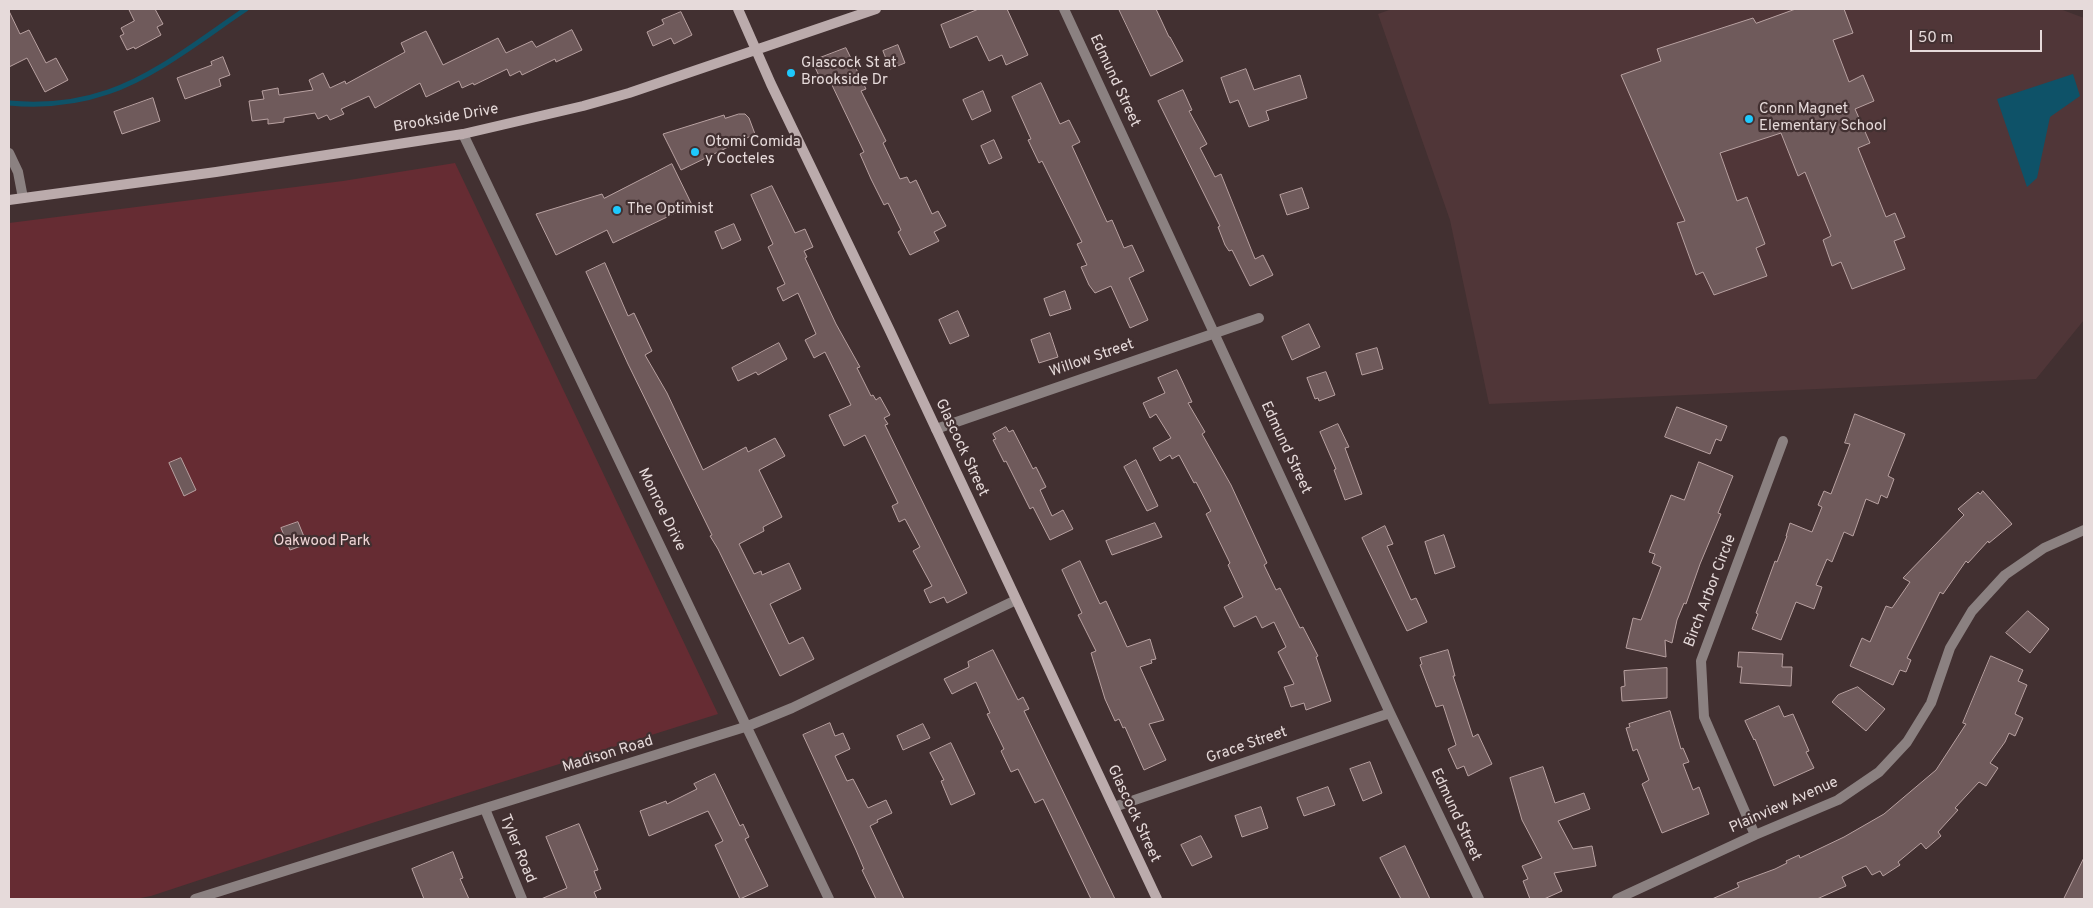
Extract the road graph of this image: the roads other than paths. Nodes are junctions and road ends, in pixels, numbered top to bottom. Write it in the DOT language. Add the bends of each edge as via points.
graph roads {
  1 [pos="738,9"];
  2 [pos="876,9"];
  3 [pos="1064,9"];
  4 [pos="756,50"];
  5 [pos="463,134"];
  6 [pos="9,153"];
  7 [pos="22,198"];
  8 [pos="9,200"];
  9 [pos="1259,318"];
  10 [pos="1215,333"];
  11 [pos="936,429"];
  12 [pos="1783,441"];
  13 [pos="2084,530"];
  14 [pos="1016,600"];
  15 [pos="1390,713"];
  16 [pos="748,726"];
  17 [pos="1114,807"];
  18 [pos="486,809"];
  19 [pos="1755,835"];
  20 [pos="224,895"];
  21 [pos="195,899"];
  22 [pos="522,899"];
  23 [pos="829,899"];
  24 [pos="1157,899"];
  25 [pos="1479,899"];
  26 [pos="1617,899"];
  1 -- 4 [label="street, Glascock Street"];
  2 -- 4 [label="street, Brookside Drive"];
  3 -- 10 [label="street, Edmund Street"];
  4 -- 5 [label="street, Brookside Drive" via="629,93"];
  4 -- 11 [label="street, Glascock Street"];
  5 -- 7 [label="street, Brookside Drive"];
  5 -- 16 [label="street, Monroe Drive"];
  6 -- 7 [label="street" via="18,172"];
  7 -- 8 [label="street, Brookside Drive"];
  9 -- 10 [label="street, Willow Street"];
  10 -- 11 [label="street, Willow Street"];
  10 -- 15 [label="street, Edmund Street"];
  11 -- 14 [label="street, Glascock Street"];
  12 -- 19 [label="street, Birch Arbor Circle" via="1701,660 1704,717"];
  13 -- 19 [label="street, Plainview Avenue" via="2044,548 2005,575 1972,611 1950,648 1931,703 1908,742 1879,772 1838,800"];
  14 -- 16 [label="street, Madison Road"];
  14 -- 17 [label="street, Glascock Street"];
  15 -- 17 [label="street, Grace Street"];
  15 -- 25 [label="street, Edmund Street"];
  16 -- 18 [label="street, Madison Road"];
  16 -- 23 [label="street, Monroe Drive"];
  17 -- 24 [label="street, Glascock Street"];
  18 -- 20 [label="street, Madison Road"];
  18 -- 22 [label="street, Tyler Road"];
  19 -- 26 [label="street, Plainview Avenue"];
  20 -- 21 [label="street, Madison Road"];
}
